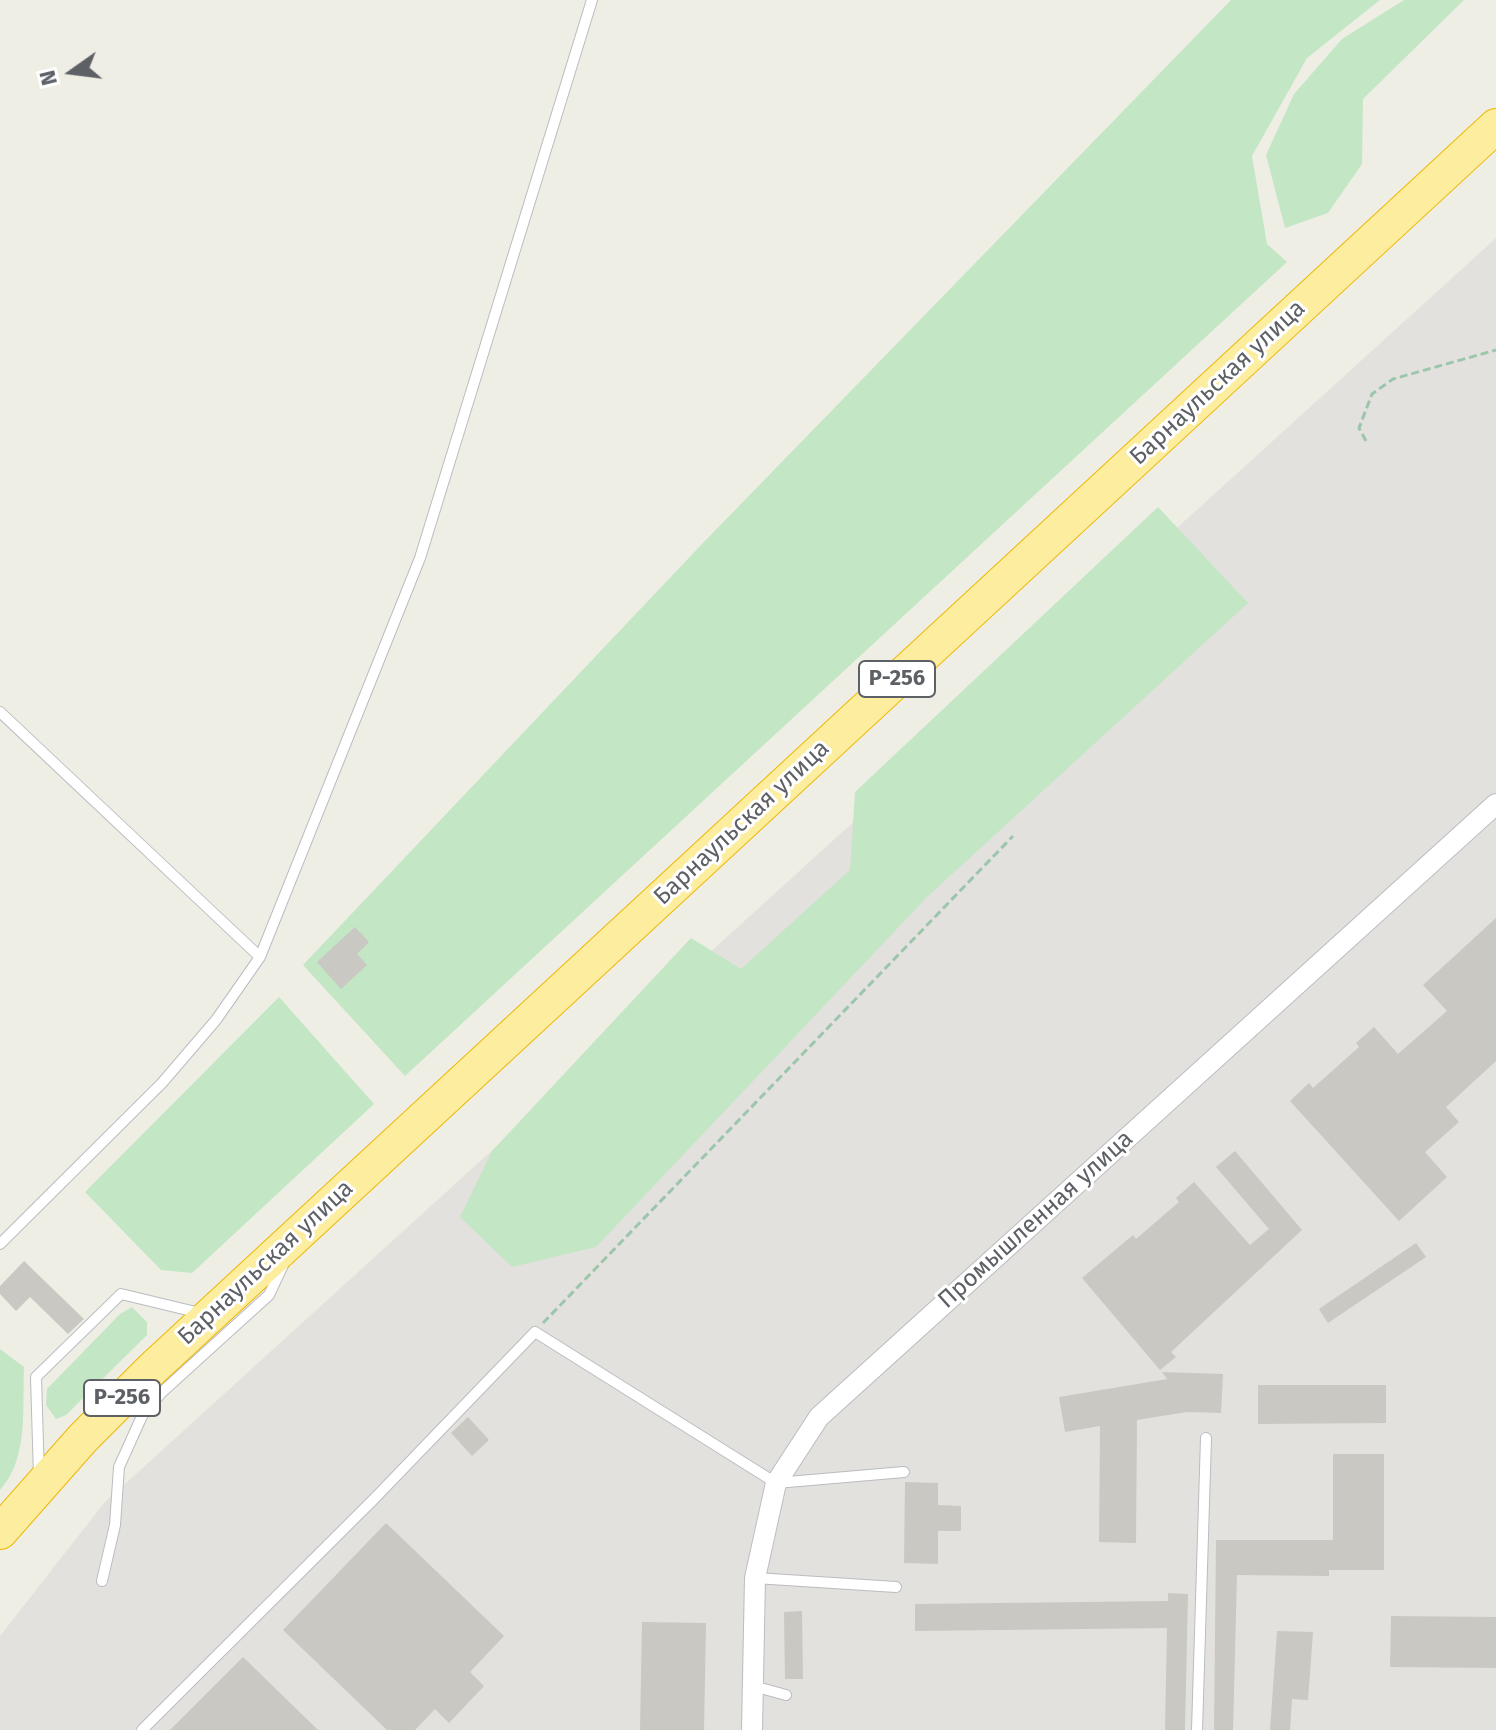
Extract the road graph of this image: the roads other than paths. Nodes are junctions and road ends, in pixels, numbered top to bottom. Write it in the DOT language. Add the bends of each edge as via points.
graph roads {
  1 [pos="592,0"];
  2 [pos="1496,126"];
  3 [pos="0,712"];
  4 [pos="1496,804"];
  5 [pos="260,957"];
  6 [pos="298,1233"];
  7 [pos="0,1244"];
  8 [pos="210,1315"];
  9 [pos="1206,1438"];
  10 [pos="904,1472"];
  11 [pos="776,1483"];
  12 [pos="39,1485"];
  13 [pos="0,1532"];
  14 [pos="755,1578"];
  15 [pos="102,1581"];
  16 [pos="896,1587"];
  17 [pos="753,1686"];
  18 [pos="786,1695"];
  19 [pos="142,1730"];
  20 [pos="752,1730"];
  21 [pos="1197,1730"];
  1 -- 5 [label="lane" via="420,558"];
  2 -- 6 [label="highway, Барнаульская улица / Р-256"];
  3 -- 5 [label="lane"];
  4 -- 11 [label="street, Промышленная улица" via="819,1417"];
  5 -- 7 [label="lane" via="162,1083"];
  6 -- 8 [label="highway, Барнаульская улица / Р-256"];
  6 -- 15 [label="lane" via="269,1295 142,1416 119,1467 115,1525"];
  8 -- 12 [label="highway, Барнаульская улица / Р-256"];
  8 -- 12 [label="lane" via="121,1294 36,1377"];
  9 -- 21 [label="lane"];
  10 -- 11 [label="lane"];
  11 -- 14 [label="street, Промышленная улица"];
  11 -- 19 [label="lane" via="535,1332"];
  12 -- 13 [label="highway, Барнаульская улица / Р-256"];
  14 -- 16 [label="lane"];
  14 -- 17 [label="street, Промышленная улица"];
  17 -- 18 [label="lane"];
  17 -- 20 [label="street, Промышленная улица"];
}
